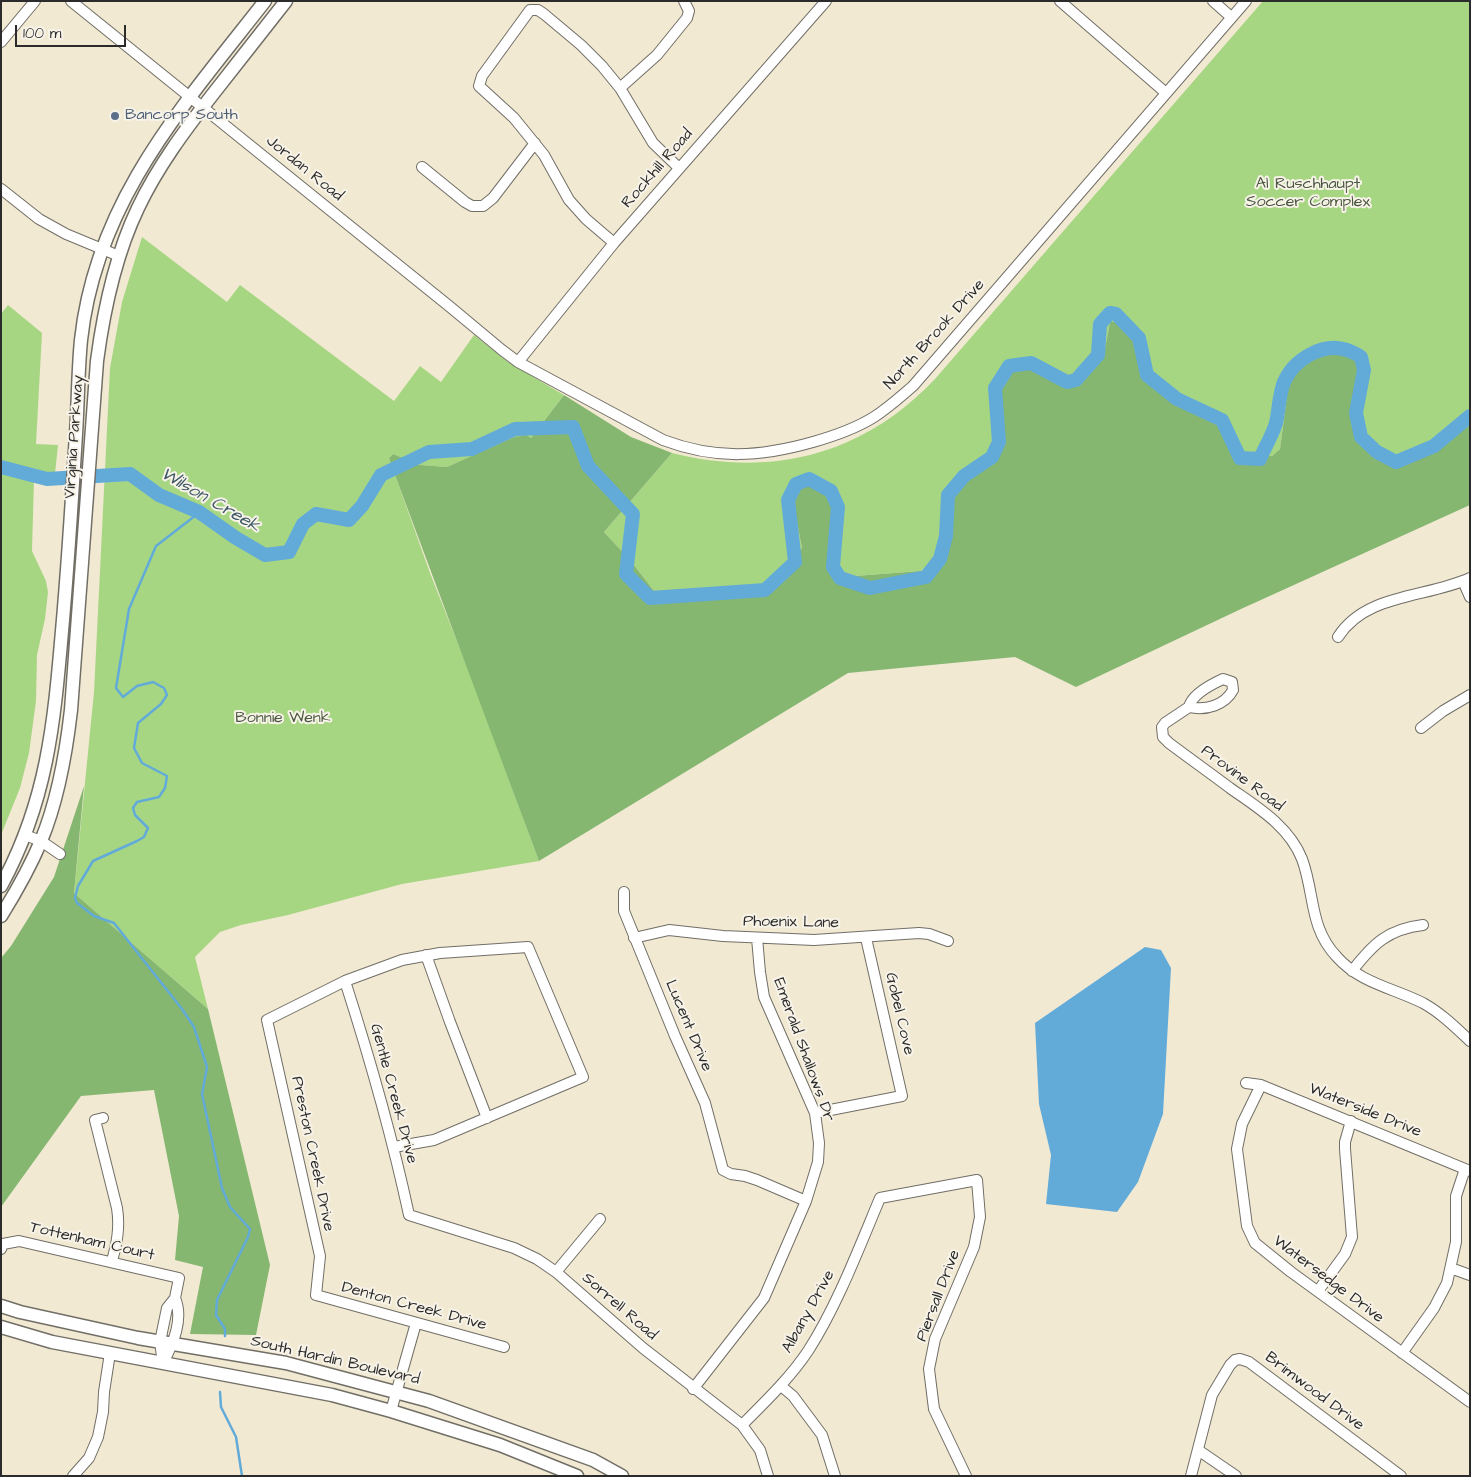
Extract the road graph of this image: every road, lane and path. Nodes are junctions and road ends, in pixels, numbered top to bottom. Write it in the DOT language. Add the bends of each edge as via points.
graph roads {
  1 [pos="35,1"];
  2 [pos="71,1"];
  3 [pos="265,1"];
  4 [pos="286,1"];
  5 [pos="684,1"];
  6 [pos="826,1"];
  7 [pos="1060,1"];
  8 [pos="1212,1"];
  9 [pos="1246,1"];
  10 [pos="1231,17"];
  11 [pos="1,42"];
  12 [pos="620,88"];
  13 [pos="1166,93"];
  14 [pos="190,96"];
  15 [pos="203,107"];
  16 [pos="535,143"];
  17 [pos="422,167"];
  18 [pos="679,168"];
  19 [pos="1,189"];
  20 [pos="614,243"];
  21 [pos="102,250"];
  22 [pos="119,256"];
  23 [pos="518,362"];
  24 [pos="1466,580"];
  25 [pos="1470,597"];
  26 [pos="1338,637"];
  27 [pos="1470,694"];
  28 [pos="1189,707"];
  29 [pos="1421,728"];
  30 [pos="25,835"];
  31 [pos="41,841"];
  32 [pos="60,854"];
  33 [pos="1,886"];
  34 [pos="624,892"];
  35 [pos="1,916"];
  36 [pos="1423,924"];
  37 [pos="634,938"];
  38 [pos="757,938"];
  39 [pos="866,938"];
  40 [pos="948,941"];
  41 [pos="426,955"];
  42 [pos="1352,971"];
  43 [pos="345,981"];
  44 [pos="1470,1041"];
  45 [pos="1246,1083"];
  46 [pos="1261,1085"];
  47 [pos="815,1114"];
  48 [pos="103,1118"];
  49 [pos="487,1118"];
  50 [pos="1351,1121"];
  51 [pos="394,1147"];
  52 [pos="1467,1170"];
  53 [pos="977,1180"];
  54 [pos="806,1201"];
  55 [pos="409,1215"];
  56 [pos="600,1219"];
  57 [pos="1,1248"];
  58 [pos="112,1262"];
  59 [pos="1451,1269"];
  60 [pos="556,1272"];
  61 [pos="1470,1275"];
  62 [pos="1318,1291"];
  63 [pos="316,1295"];
  64 [pos="175,1298"];
  65 [pos="1,1306"];
  66 [pos="416,1323"];
  67 [pos="1,1327"];
  68 [pos="160,1342"];
  69 [pos="173,1344"];
  70 [pos="504,1347"];
  71 [pos="110,1353"];
  72 [pos="1402,1353"];
  73 [pos="163,1363"];
  74 [pos="781,1386"];
  75 [pos="693,1389"];
  76 [pos="396,1392"];
  77 [pos="1470,1402"];
  78 [pos="391,1410"];
  79 [pos="742,1425"];
  80 [pos="1198,1450"];
  81 [pos="73,1476"];
  82 [pos="577,1476"];
  83 [pos="622,1476"];
  84 [pos="768,1476"];
  85 [pos="835,1476"];
  86 [pos="966,1476"];
  87 [pos="1191,1476"];
  88 [pos="1236,1476"];
  89 [pos="1401,1476"];
  1 -- 11 [label="street"];
  2 -- 14 [label="street, Jordan Road"];
  3 -- 14 [label="main road, Virginia Parkway"];
  4 -- 15 [label="main road, Virginia Parkway"];
  5 -- 12 [label="street" via="689,11 687,18 657,55"];
  6 -- 18 [label="street, Rockhill Road"];
  7 -- 13 [label="street"];
  8 -- 10 [label="street"];
  9 -- 10 [label="street, North Brook Drive"];
  10 -- 13 [label="street, North Brook Drive"];
  12 -- 16 [label="street" via="582,45 538,10 530,10 482,76 479,86 514,118"];
  12 -- 18 [label="street" via="653,143"];
  13 -- 23 [label="street, North Brook Drive" via="913,386 893,404 849,430 785,450 760,454 705,452 663,440"];
  14 -- 15 [label="street, Jordan Road"];
  14 -- 21 [label="main road, Virginia Parkway" via="137,173"];
  15 -- 22 [label="main road, Virginia Parkway" via="158,170 138,208"];
  15 -- 23 [label="street, Jordan Road"];
  16 -- 17 [label="street" via="493,198 480,207 465,202"];
  16 -- 20 [label="street" via="568,200"];
  18 -- 20 [label="street, Rockhill Road"];
  19 -- 21 [label="street" via="39,219"];
  20 -- 23 [label="street, Rockhill Road"];
  21 -- 22 [label="street"];
  21 -- 30 [label="main road, Virginia Parkway" via="84,315 80,352 70,543 57,694 38,797"];
  22 -- 31 [label="main road, Virginia Parkway" via="108,292 101,333 68,736 57,789"];
  24 -- 25 [label="street"];
  24 -- 26 [label="street" via="1383,603 1346,625"];
  27 -- 29 [label="street"];
  28 -- 42 [label="street, Provine Road" via="1165,723 1163,737 1263,812 1286,834 1301,858 1323,940 1338,960"];
  30 -- 31 [label="street"];
  30 -- 33 [label="main road, Virginia Parkway"];
  31 -- 32 [label="street"];
  31 -- 35 [label="main road, Virginia Parkway"];
  34 -- 37 [label="street, Lucent Drive" via="624,911"];
  36 -- 42 [label="street" via="1386,936"];
  37 -- 38 [label="street, Phoenix Lane" via="669,930"];
  37 -- 54 [label="street, Lucent Drive" via="705,1103 721,1168"];
  38 -- 39 [label="street, Phoenix Lane"];
  38 -- 47 [label="street, Emerald Shallows Dr" via="764,997"];
  39 -- 40 [label="street, Phoenix Lane" via="919,933"];
  39 -- 47 [label="street, Gobel Cove" via="902,1096"];
  41 -- 43 [label="street" via="402,960"];
  41 -- 49 [label="street"];
  41 -- 49 [label="street" via="528,947 583,1078"];
  42 -- 44 [label="street, Provine Road" via="1436,1011"];
  43 -- 51 [label="street, Gentle Creek Drive"];
  43 -- 63 [label="street, Preston Creek Drive" via="267,1020 320,1256"];
  45 -- 46 [label="street, Waterside Drive"];
  46 -- 50 [label="street, Waterside Drive"];
  46 -- 62 [label="street, Watersedge Drive" via="1238,1136 1247,1226 1262,1250"];
  47 -- 54 [label="street, Emerald Shallows Dr" via="819,1152"];
  48 -- 58 [label="street" via="95,1120 119,1223"];
  49 -- 51 [label="street" via="434,1140"];
  50 -- 52 [label="street, Waterside Drive"];
  50 -- 62 [label="street" via="1345,1149 1352,1237 1345,1254"];
  51 -- 55 [label="street, Gentle Creek Drive"];
  52 -- 59 [label="street" via="1456,1196 1456,1242"];
  53 -- 74 [label="street, Albany Drive" via="880,1198 837,1298 808,1350"];
  53 -- 86 [label="street, Piersall Drive" via="980,1217 974,1247 935,1339 929,1369 934,1409"];
  54 -- 75 [label="street, Emerald Shallows Dr" via="764,1298"];
  55 -- 60 [label="street, Sorrell Road" via="514,1248"];
  56 -- 60 [label="street"];
  57 -- 58 [label="street, Tottenham Court" via="3,1244 19,1241"];
  58 -- 64 [label="street, Tottenham Court" via="179,1278"];
  59 -- 61 [label="street"];
  59 -- 72 [label="street" via="1434,1308"];
  60 -- 75 [label="street, Sorrell Road"];
  62 -- 72 [label="street, Watersedge Drive"];
  63 -- 66 [label="street, Denton Creek Drive"];
  64 -- 68 [label="street" via="166,1308"];
  64 -- 69 [label="street" via="179,1308"];
  65 -- 68 [label="main road, South Hardin Boulevard"];
  66 -- 70 [label="street, Denton Creek Drive"];
  66 -- 76 [label="street"];
  67 -- 71 [label="main road, South Hardin Boulevard" via="52,1342"];
  68 -- 69 [label="main road, South Hardin Boulevard"];
  68 -- 73 [label="street"];
  69 -- 73 [label="street"];
  69 -- 76 [label="main road, South Hardin Boulevard" via="286,1363"];
  71 -- 73 [label="main road, South Hardin Boulevard"];
  71 -- 81 [label="street" via="98,1437 89,1458"];
  72 -- 77 [label="street, Watersedge Drive"];
  73 -- 78 [label="main road, South Hardin Boulevard" via="332,1395"];
  74 -- 79 [label="street, Albany Drive"];
  74 -- 85 [label="street" via="793,1396 822,1435"];
  75 -- 79 [label="street, Sorrell Road"];
  76 -- 78 [label="street"];
  76 -- 83 [label="main road, South Hardin Boulevard" via="593,1460"];
  78 -- 82 [label="main road, South Hardin Boulevard" via="500,1445"];
  79 -- 84 [label="street, Sorrell Road" via="760,1450"];
  80 -- 87 [label="street, Brimwood Drive"];
  80 -- 88 [label="street"];
  80 -- 89 [label="street, Brimwood Drive" via="1212,1396 1230,1365 1240,1359 1249,1362"];
}
